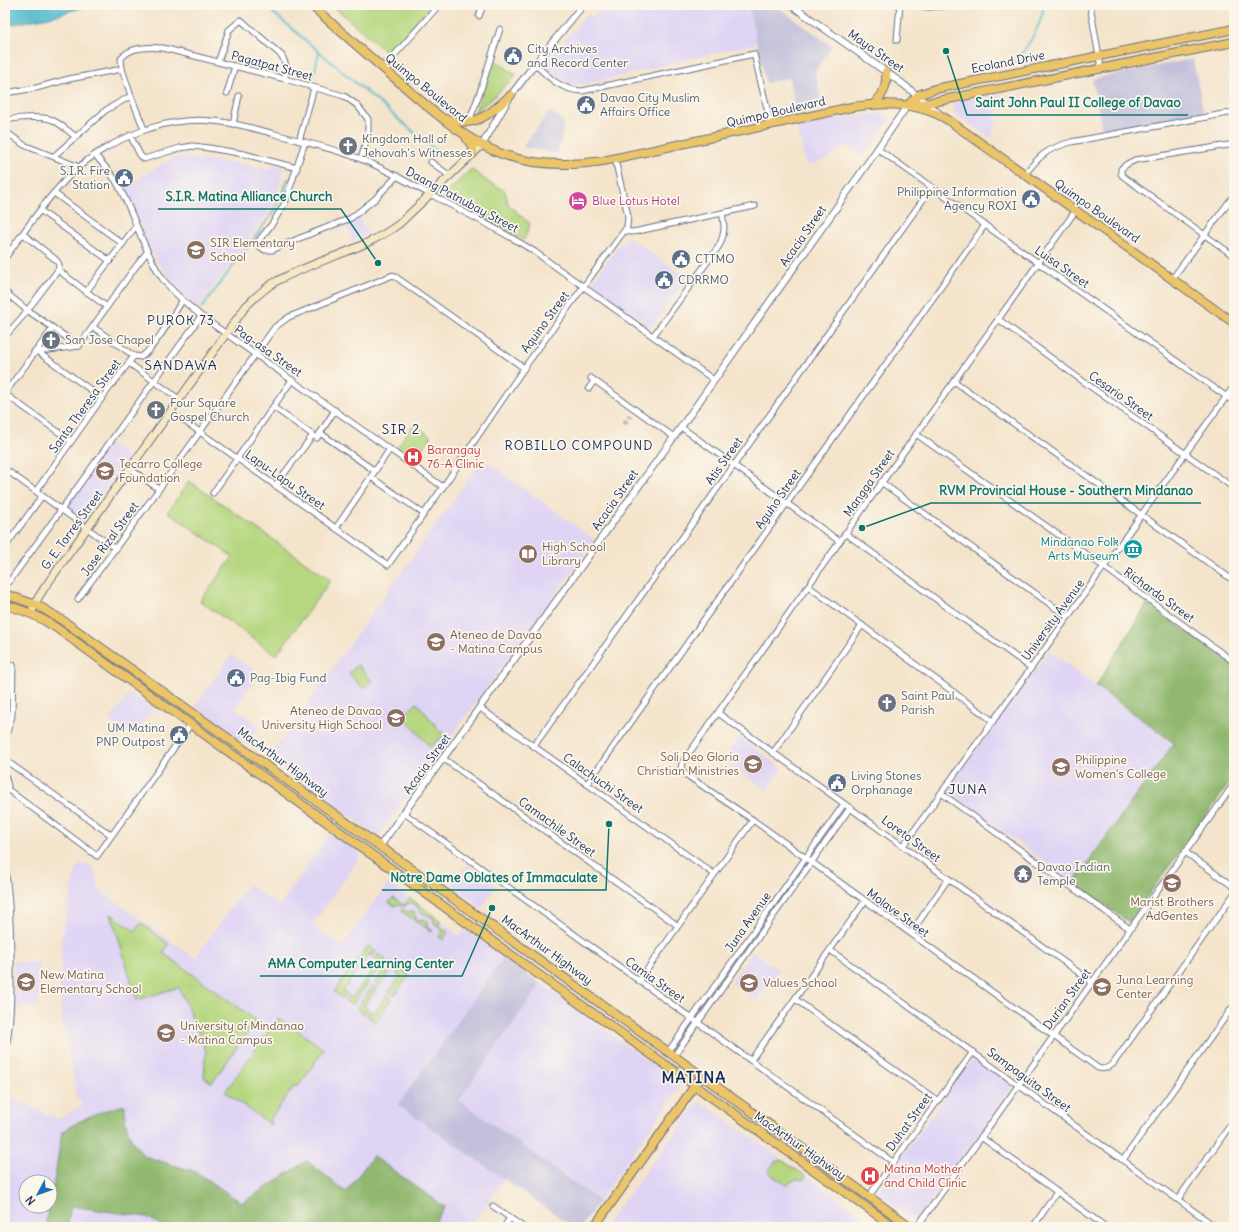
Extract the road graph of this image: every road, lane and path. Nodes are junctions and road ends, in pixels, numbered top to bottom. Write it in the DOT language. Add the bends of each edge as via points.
graph roads {
  1 [pos="312,5"];
  2 [pos="439,5"];
  3 [pos="483,5"];
  4 [pos="583,5"];
  5 [pos="791,5"];
  6 [pos="900,5"];
  7 [pos="916,5"];
  8 [pos="959,5"];
  9 [pos="1090,5"];
  10 [pos="479,16"];
  11 [pos="500,29"];
  12 [pos="1234,29"];
  13 [pos="896,40"];
  14 [pos="1234,42"];
  15 [pos="1099,55"];
  16 [pos="218,62"];
  17 [pos="534,64"];
  18 [pos="235,66"];
  19 [pos="383,68"];
  20 [pos="1101,68"];
  21 [pos="122,69"];
  22 [pos="886,72"];
  23 [pos="285,79"];
  24 [pos="314,88"];
  25 [pos="5,93"];
  26 [pos="227,93"];
  27 [pos="511,95"];
  28 [pos="918,95"];
  29 [pos="131,96"];
  30 [pos="239,96"];
  31 [pos="928,103"];
  32 [pos="874,104"];
  33 [pos="907,106"];
  34 [pos="1234,112"];
  35 [pos="440,116"];
  36 [pos="945,118"];
  37 [pos="5,120"];
  38 [pos="469,122"];
  39 [pos="233,124"];
  40 [pos="771,125"];
  41 [pos="144,129"];
  42 [pos="459,131"];
  43 [pos="5,132"];
  44 [pos="130,135"];
  45 [pos="76,138"];
  46 [pos="302,141"];
  47 [pos="482,146"];
  48 [pos="1234,146"];
  49 [pos="878,149"];
  50 [pos="95,154"];
  51 [pos="473,154"];
  52 [pos="54,156"];
  53 [pos="361,159"];
  54 [pos="615,159"];
  55 [pos="431,162"];
  56 [pos="79,167"];
  57 [pos="297,168"];
  58 [pos="1025,174"];
  59 [pos="397,176"];
  60 [pos="450,176"];
  61 [pos="932,187"];
  62 [pos="54,193"];
  63 [pos="430,194"];
  64 [pos="1234,196"];
  65 [pos="754,206"];
  66 [pos="1076,210"];
  67 [pos="41,211"];
  68 [pos="722,213"];
  69 [pos="985,225"];
  70 [pos="136,226"];
  71 [pos="625,231"];
  72 [pos="23,234"];
  73 [pos="1204,235"];
  74 [pos="123,244"];
  75 [pos="147,252"];
  76 [pos="1234,256"];
  77 [pos="5,258"];
  78 [pos="110,261"];
  79 [pos="1038,263"];
  80 [pos="58,270"];
  81 [pos="1172,279"];
  82 [pos="584,286"];
  83 [pos="5,292"];
  84 [pos="86,292"];
  85 [pos="182,301"];
  86 [pos="107,307"];
  87 [pos="28,310"];
  88 [pos="201,316"];
  89 [pos="998,319"];
  90 [pos="1234,323"];
  91 [pos="93,327"];
  92 [pos="53,328"];
  93 [pos="226,334"];
  94 [pos="5,335"];
  95 [pos="653,336"];
  96 [pos="79,346"];
  97 [pos="36,352"];
  98 [pos="255,354"];
  99 [pos="134,356"];
  100 [pos="129,363"];
  101 [pos="524,368"];
  102 [pos="292,380"];
  103 [pos="714,380"];
  104 [pos="154,381"];
  105 [pos="954,381"];
  106 [pos="1234,386"];
  107 [pos="589,388"];
  108 [pos="5,394"];
  109 [pos="1226,396"];
  110 [pos="102,398"];
  111 [pos="179,399"];
  112 [pos="1234,402"];
  113 [pos="273,406"];
  114 [pos="335,410"];
  115 [pos="170,411"];
  116 [pos="681,427"];
  117 [pos="200,432"];
  118 [pos="916,434"];
  119 [pos="317,435"];
  120 [pos="674,437"];
  121 [pos="71,441"];
  122 [pos="390,449"];
  123 [pos="1186,454"];
  124 [pos="237,458"];
  125 [pos="733,465"];
  126 [pos="5,468"];
  127 [pos="130,469"];
  128 [pos="375,471"];
  129 [pos="371,477"];
  130 [pos="882,482"];
  131 [pos="275,486"];
  132 [pos="443,487"];
  133 [pos="1234,488"];
  134 [pos="159,489"];
  135 [pos="36,491"];
  136 [pos="213,493"];
  137 [pos="42,496"];
  138 [pos="786,503"];
  139 [pos="61,509"];
  140 [pos="424,514"];
  141 [pos="1141,515"];
  142 [pos="87,528"];
  143 [pos="336,528"];
  144 [pos="845,534"];
  145 [pos="839,541"];
  146 [pos="6,543"];
  147 [pos="116,549"];
  148 [pos="388,565"];
  149 [pos="1104,567"];
  150 [pos="1234,581"];
  151 [pos="9,582"];
  152 [pos="808,586"];
  153 [pos="5,594"];
  154 [pos="78,599"];
  155 [pos="5,605"];
  156 [pos="35,605"];
  157 [pos="31,613"];
  158 [pos="1068,617"];
  159 [pos="862,625"];
  160 [pos="1234,662"];
  161 [pos="13,665"];
  162 [pos="1031,668"];
  163 [pos="480,708"];
  164 [pos="718,713"];
  165 [pos="993,721"];
  166 [pos="191,724"];
  167 [pos="5,739"];
  168 [pos="534,746"];
  169 [pos="773,753"];
  170 [pos="444,759"];
  171 [pos="5,760"];
  172 [pos="681,768"];
  173 [pos="5,775"];
  174 [pos="587,784"];
  175 [pos="1234,784"];
  176 [pos="6,790"];
  177 [pos="941,793"];
  178 [pos="844,804"];
  179 [pos="850,808"];
  180 [pos="404,813"];
  181 [pos="753,820"];
  182 [pos="111,835"];
  183 [pos="380,846"];
  184 [pos="903,846"];
  185 [pos="1185,852"];
  186 [pos="805,858"];
  187 [pos="812,863"];
  188 [pos="5,869"];
  189 [pos="714,874"];
  190 [pos="948,879"];
  191 [pos="1234,887"];
  192 [pos="1234,894"];
  193 [pos="865,901"];
  194 [pos="480,918"];
  195 [pos="760,922"];
  196 [pos="677,926"];
  197 [pos="473,927"];
  198 [pos="766,927"];
  199 [pos="1130,929"];
  200 [pos="911,934"];
  201 [pos="519,946"];
  202 [pos="830,950"];
  203 [pos="512,955"];
  204 [pos="639,981"];
  205 [pos="1092,982"];
  206 [pos="795,999"];
  207 [pos="1234,1005"];
  208 [pos="692,1018"];
  209 [pos="698,1023"];
  210 [pos="1053,1036"];
  211 [pos="973,1052"];
  212 [pos="5,1054"];
  213 [pos="671,1054"];
  214 [pos="751,1060"];
  215 [pos="702,1076"];
  216 [pos="1018,1085"];
  217 [pos="695,1086"];
  218 [pos="938,1101"];
  219 [pos="1234,1120"];
  220 [pos="981,1137"];
  221 [pos="1123,1160"];
  222 [pos="894,1162"];
  223 [pos="1057,1192"];
  224 [pos="869,1196"];
  225 [pos="1178,1199"];
  226 [pos="863,1205"];
  227 [pos="493,1206"];
  228 [pos="510,1218"];
  229 [pos="504,1227"];
  230 [pos="523,1227"];
  231 [pos="594,1227"];
  232 [pos="893,1227"];
  233 [pos="911,1227"];
  234 [pos="917,1227"];
  235 [pos="1033,1227"];
  236 [pos="1106,1227"];
  237 [pos="1216,1227"];
  1 -- 19 [label="main road, Quimpo Boulevard"];
  2 -- 19 [label="street"];
  3 -- 10 [label="street"];
  4 -- 17 [label="street"];
  5 -- 22 [label="street, Maya Street"];
  6 -- 13 [label="street"];
  7 -- 8 [label="street"];
  9 -- 15 [label="street"];
  11 -- 38 [label="street"];
  12 -- 15 [label="main road, Ecoland Drive"];
  14 -- 20 [label="main road, Ecoland Drive"];
  15 -- 20 [label="street"];
  15 -- 28 [label="main road, Ecoland Drive" via="935,89"];
  16 -- 18 [label="street, Pagatpat Street"];
  16 -- 21 [label="street, Pagatpat Street" via="150,47 130,51 122,56"];
  16 -- 23 [label="street" via="229,30 241,20 282,56 286,65"];
  17 -- 27 [label="street"];
  17 -- 40 [label="street" via="564,88 582,91 754,54"];
  18 -- 23 [label="street, Pagatpat Street"];
  18 -- 26 [label="street"];
  19 -- 35 [label="main road, Quimpo Boulevard"];
  20 -- 31 [label="main road, Ecoland Drive"];
  21 -- 25 [label="street"];
  21 -- 29 [label="street"];
  22 -- 28 [label="street, Maya Street"];
  22 -- 32 [label="main road" via="884,91"];
  23 -- 24 [label="street, Pagatpat Street"];
  24 -- 46 [label="street"];
  24 -- 53 [label="street, Pagatpat Street" via="344,96 366,115 369,124 368,135"];
  27 -- 38 [label="main road" via="485,116"];
  27 -- 47 [label="street"];
  28 -- 31 [label="street, Maya Street"];
  28 -- 33 [label="main road, Ecoland Drive"];
  29 -- 41 [label="street"];
  29 -- 45 [label="street" via="106,110"];
  30 -- 39 [label="street"];
  31 -- 33 [label="main road, Ecoland Drive"];
  31 -- 36 [label="street, Maya Street"];
  32 -- 33 [label="main road, Quimpo Boulevard"];
  32 -- 40 [label="main road, Quimpo Boulevard"];
  33 -- 36 [label="main road, Quimpo Boulevard"];
  33 -- 49 [label="street, Acacia Street"];
  34 -- 58 [label="street" via="1071,142 1047,150"];
  35 -- 38 [label="main road"];
  35 -- 42 [label="main road, Quimpo Boulevard"];
  36 -- 58 [label="main road, Quimpo Boulevard"];
  37 -- 45 [label="street" via="49,119"];
  39 -- 41 [label="street, Daang Patnubay Street" via="185,121"];
  39 -- 46 [label="street, Daang Patnubay Street"];
  40 -- 54 [label="main road, Quimpo Boulevard"];
  41 -- 44 [label="street, Daang Patnubay Street"];
  42 -- 47 [label="main road, Quimpo Boulevard"];
  42 -- 51 [label="main road" via="472,146"];
  43 -- 52 [label="street" via="24,145"];
  44 -- 50 [label="street, Daang Patnubay Street"];
  44 -- 57 [label="street" via="144,159 193,146 244,154"];
  45 -- 52 [label="street"];
  46 -- 53 [label="street, Daang Patnubay Street"];
  46 -- 57 [label="street"];
  47 -- 51 [label="main road, G. E. Torres Street"];
  47 -- 54 [label="main road, Quimpo Boulevard" via="510,157 542,164 580,164"];
  48 -- 73 [label="street" via="1135,160 1121,169 1124,177"];
  49 -- 61 [label="street, Luisa Street"];
  49 -- 103 [label="street, Acacia Street"];
  50 -- 56 [label="street, Daang Patnubay Street"];
  50 -- 70 [label="street, Pag-asa Street" via="116,182"];
  51 -- 60 [label="main road, G. E. Torres Street"];
  52 -- 56 [label="street"];
  53 -- 59 [label="street, Daang Patnubay Street"];
  54 -- 71 [label="street" via="628,216"];
  55 -- 60 [label="street"];
  56 -- 62 [label="street, Daang Patnubay Street"];
  57 -- 59 [label="street" via="285,203 256,244 265,250 272,250 351,218 375,199"];
  58 -- 66 [label="main road, Quimpo Boulevard"];
  59 -- 63 [label="street, Daang Patnubay Street"];
  60 -- 63 [label="main road, G. E. Torres Street"];
  61 -- 69 [label="street, Luisa Street"];
  61 -- 125 [label="street, Atis Street"];
  62 -- 67 [label="street, Daang Patnubay Street"];
  62 -- 74 [label="street"];
  63 -- 82 [label="street, Daang Patnubay Street" via="518,240"];
  63 -- 93 [label="main road, G. E. Torres Street" via="383,236 287,276 267,287 246,306"];
  64 -- 73 [label="street"];
  65 -- 68 [label="street"];
  66 -- 79 [label="street, Mangga Street"];
  66 -- 81 [label="main road, Quimpo Boulevard"];
  67 -- 72 [label="street, Daang Patnubay Street"];
  67 -- 78 [label="street"];
  68 -- 71 [label="street" via="638,232"];
  68 -- 95 [label="street" via="725,228 719,246"];
  69 -- 79 [label="street, Luisa Street"];
  69 -- 138 [label="street, Aguho Street"];
  70 -- 74 [label="street"];
  70 -- 75 [label="street, Pag-asa Street"];
  71 -- 82 [label="street, Aquino Street"];
  72 -- 77 [label="street, Daang Patnubay Street"];
  72 -- 80 [label="street" via="58,261"];
  73 -- 76 [label="street"];
  73 -- 81 [label="street"];
  74 -- 78 [label="street"];
  75 -- 85 [label="street, Pag-asa Street" via="163,278"];
  75 -- 86 [label="street"];
  78 -- 84 [label="street"];
  79 -- 89 [label="street, Mangga Street"];
  79 -- 109 [label="street, Luisa Street"];
  80 -- 84 [label="street"];
  80 -- 87 [label="street"];
  81 -- 90 [label="main road, Quimpo Boulevard"];
  82 -- 95 [label="street, Daang Patnubay Street"];
  82 -- 101 [label="street, Aquino Street"];
  83 -- 87 [label="street"];
  84 -- 86 [label="street"];
  85 -- 88 [label="street, Pag-asa Street"];
  85 -- 99 [label="street, Santa Theresa Street" via="145,354 141,358"];
  86 -- 91 [label="street"];
  87 -- 92 [label="street"];
  87 -- 94 [label="street"];
  88 -- 93 [label="street, Pag-asa Street"];
  88 -- 104 [label="street"];
  89 -- 105 [label="street, Mangga Street"];
  89 -- 123 [label="street, Cesario Street"];
  91 -- 96 [label="street"];
  91 -- 99 [label="street"];
  92 -- 96 [label="street"];
  92 -- 97 [label="street"];
  93 -- 98 [label="street, Pag-asa Street"];
  93 -- 111 [label="main road, G. E. Torres Street"];
  95 -- 103 [label="street, Daang Patnubay Street"];
  96 -- 97 [label="street"];
  97 -- 108 [label="street"];
  97 -- 110 [label="street"];
  98 -- 101 [label="street, Jose Rizal Street" via="282,321 393,275"];
  98 -- 102 [label="street, Pag-asa Street"];
  98 -- 117 [label="street, Jose Rizal Street"];
  99 -- 100 [label="street, Santa Theresa Street"];
  100 -- 104 [label="street"];
  100 -- 110 [label="street, Santa Theresa Street"];
  101 -- 132 [label="street, Aquino Street"];
  102 -- 113 [label="street"];
  102 -- 114 [label="street, Pag-asa Street"];
  103 -- 116 [label="street, Acacia Street"];
  104 -- 111 [label="street"];
  104 -- 139 [label="street"];
  105 -- 118 [label="street, Mangga Street"];
  105 -- 141 [label="street"];
  106 -- 109 [label="street, University Avenue"];
  107 -- 120 [label="street" via="592,379 633,411"];
  108 -- 121 [label="street"];
  109 -- 112 [label="street, Luisa Street"];
  109 -- 123 [label="street, University Avenue"];
  110 -- 121 [label="street, Santa Theresa Street"];
  111 -- 115 [label="main road, G. E. Torres Street"];
  113 -- 119 [label="street"];
  113 -- 124 [label="street"];
  114 -- 119 [label="street"];
  114 -- 122 [label="street, Pag-asa Street"];
  115 -- 117 [label="street, Lapu-Lapu Street"];
  115 -- 127 [label="main road, G. E. Torres Street"];
  116 -- 120 [label="street, Acacia Street"];
  116 -- 125 [label="street"];
  117 -- 124 [label="street, Lapu-Lapu Street"];
  117 -- 134 [label="street, Jose Rizal Street"];
  118 -- 130 [label="street, Mangga Street"];
  118 -- 149 [label="street, Richardo Street"];
  119 -- 128 [label="street"];
  119 -- 131 [label="street"];
  120 -- 163 [label="street, Acacia Street"];
  121 -- 135 [label="street, Santa Theresa Street"];
  122 -- 128 [label="street"];
  122 -- 132 [label="street, Pag-asa Street"];
  123 -- 133 [label="street, Cesario Street"];
  123 -- 141 [label="street, University Avenue"];
  124 -- 131 [label="street, Lapu-Lapu Street"];
  124 -- 136 [label="street"];
  125 -- 138 [label="street"];
  125 -- 168 [label="street, Atis Street"];
  126 -- 135 [label="street"];
  127 -- 134 [label="street"];
  127 -- 142 [label="main road, G. E. Torres Street"];
  128 -- 129 [label="street"];
  129 -- 140 [label="street"];
  129 -- 143 [label="street"];
  130 -- 144 [label="street, Mangga Street"];
  130 -- 158 [label="street"];
  131 -- 143 [label="street, Lapu-Lapu Street"];
  132 -- 140 [label="street, Aquino Street"];
  134 -- 147 [label="street, Jose Rizal Street"];
  135 -- 137 [label="street"];
  137 -- 139 [label="street"];
  137 -- 146 [label="street"];
  138 -- 145 [label="street"];
  138 -- 174 [label="street, Aguho Street"];
  139 -- 142 [label="street"];
  139 -- 151 [label="street"];
  140 -- 148 [label="street, Aquino Street"];
  141 -- 149 [label="street, University Avenue"];
  141 -- 150 [label="street"];
  142 -- 147 [label="street"];
  142 -- 156 [label="main road, G. E. Torres Street" via="40,594"];
  143 -- 148 [label="street, Lapu-Lapu Street"];
  144 -- 145 [label="street, Mangga Street"];
  144 -- 162 [label="street"];
  145 -- 152 [label="street, Mangga Street"];
  147 -- 154 [label="street, Jose Rizal Street"];
  149 -- 158 [label="street, University Avenue"];
  149 -- 160 [label="street, Richardo Street"];
  152 -- 159 [label="street"];
  152 -- 164 [label="street, Mangga Street"];
  153 -- 156 [label="main road, MacArthur Highway"];
  155 -- 157 [label="main road, MacArthur Highway"];
  156 -- 157 [label="main road, G. E. Torres Street"];
  156 -- 183 [label="main road, MacArthur Highway" via="65,622"];
  157 -- 166 [label="main road, MacArthur Highway" via="52,625"];
  158 -- 162 [label="street, University Avenue"];
  159 -- 165 [label="street"];
  159 -- 169 [label="street"];
  161 -- 167 [label="street" via="12,716"];
  162 -- 165 [label="street, University Avenue"];
  163 -- 168 [label="street, Calachuchi Street"];
  163 -- 170 [label="street, Acacia Street"];
  164 -- 169 [label="street, Loreto Street"];
  164 -- 172 [label="street, Mangga Street"];
  165 -- 177 [label="street, University Avenue"];
  166 -- 182 [label="street"];
  166 -- 197 [label="main road, MacArthur Highway"];
  168 -- 174 [label="street, Calachuchi Street"];
  169 -- 178 [label="street, Loreto Street"];
  170 -- 180 [label="street, Acacia Street"];
  170 -- 196 [label="street, Camachile Street"];
  171 -- 182 [label="street"];
  172 -- 181 [label="street, Molave Street" via="685,774"];
  173 -- 176 [label="street" via="8,786"];
  174 -- 189 [label="street, Calachuchi Street"];
  175 -- 185 [label="street, Durian Street"];
  176 -- 182 [label="street" via="96,856"];
  177 -- 184 [label="street, University Avenue"];
  177 -- 199 [label="street"];
  178 -- 179 [label="street, Loreto Street"];
  178 -- 186 [label="street, Juna Avenue"];
  179 -- 184 [label="street, Loreto Street"];
  179 -- 187 [label="street, Juna Avenue"];
  180 -- 183 [label="street, Acacia Street"];
  180 -- 204 [label="street, Camia Street"];
  181 -- 186 [label="street, Molave Street"];
  181 -- 189 [label="street"];
  183 -- 194 [label="main road, MacArthur Highway"];
  184 -- 190 [label="street, Loreto Street"];
  185 -- 191 [label="street"];
  185 -- 199 [label="street, Durian Street"];
  186 -- 187 [label="street, Molave Street"];
  186 -- 195 [label="street, Juna Avenue"];
  187 -- 193 [label="street, Molave Street"];
  187 -- 198 [label="street, Juna Avenue"];
  188 -- 212 [label="street" via="10,907 11,986"];
  189 -- 196 [label="street"];
  190 -- 200 [label="street"];
  190 -- 205 [label="street, Loreto Street"];
  192 -- 210 [label="street, Molave Street" via="1113,1064 1103,1069 1098,1068"];
  193 -- 200 [label="street, Molave Street"];
  193 -- 202 [label="street"];
  194 -- 197 [label="main road"];
  194 -- 201 [label="main road, MacArthur Highway"];
  195 -- 198 [label="street"];
  195 -- 208 [label="street, Juna Avenue"];
  196 -- 204 [label="street"];
  197 -- 203 [label="main road, MacArthur Highway"];
  198 -- 209 [label="street, Juna Avenue"];
  199 -- 205 [label="street, Durian Street"];
  200 -- 210 [label="street, Molave Street"];
  201 -- 203 [label="main road"];
  201 -- 213 [label="main road, MacArthur Highway"];
  202 -- 206 [label="street"];
  202 -- 211 [label="street, Sampaguita Street"];
  203 -- 217 [label="main road, MacArthur Highway"];
  204 -- 208 [label="street, Camia Street"];
  205 -- 210 [label="street, Durian Street"];
  206 -- 214 [label="street"];
  206 -- 218 [label="street"];
  207 -- 221 [label="street"];
  208 -- 209 [label="street, Camia Street"];
  208 -- 213 [label="street, Juna Avenue"];
  209 -- 213 [label="street, Juna Avenue"];
  209 -- 214 [label="street, Camia Street"];
  210 -- 216 [label="street, Durian Street"];
  211 -- 216 [label="street, Sampaguita Street"];
  211 -- 218 [label="street, Duhat Street"];
  213 -- 215 [label="main road, MacArthur Highway"];
  214 -- 222 [label="street, Camia Street"];
  215 -- 217 [label="main road"];
  215 -- 224 [label="main road, MacArthur Highway"];
  216 -- 220 [label="street, Durian Street"];
  216 -- 221 [label="street, Sampaguita Street"];
  217 -- 226 [label="main road, MacArthur Highway"];
  217 -- 231 [label="main road"];
  218 -- 222 [label="street, Duhat Street"];
  219 -- 225 [label="street"];
  220 -- 223 [label="street"];
  220 -- 234 [label="street, Durian Street"];
  221 -- 225 [label="street, Sampaguita Street"];
  222 -- 224 [label="street, Duhat Street"];
  223 -- 235 [label="street"];
  223 -- 236 [label="street"];
  224 -- 226 [label="street, Duhat Street"];
  224 -- 233 [label="main road, MacArthur Highway"];
  225 -- 237 [label="street, Sampaguita Street"];
  226 -- 232 [label="main road, MacArthur Highway"];
  227 -- 228 [label="street"];
  228 -- 229 [label="street"];
  228 -- 230 [label="street"];
}
